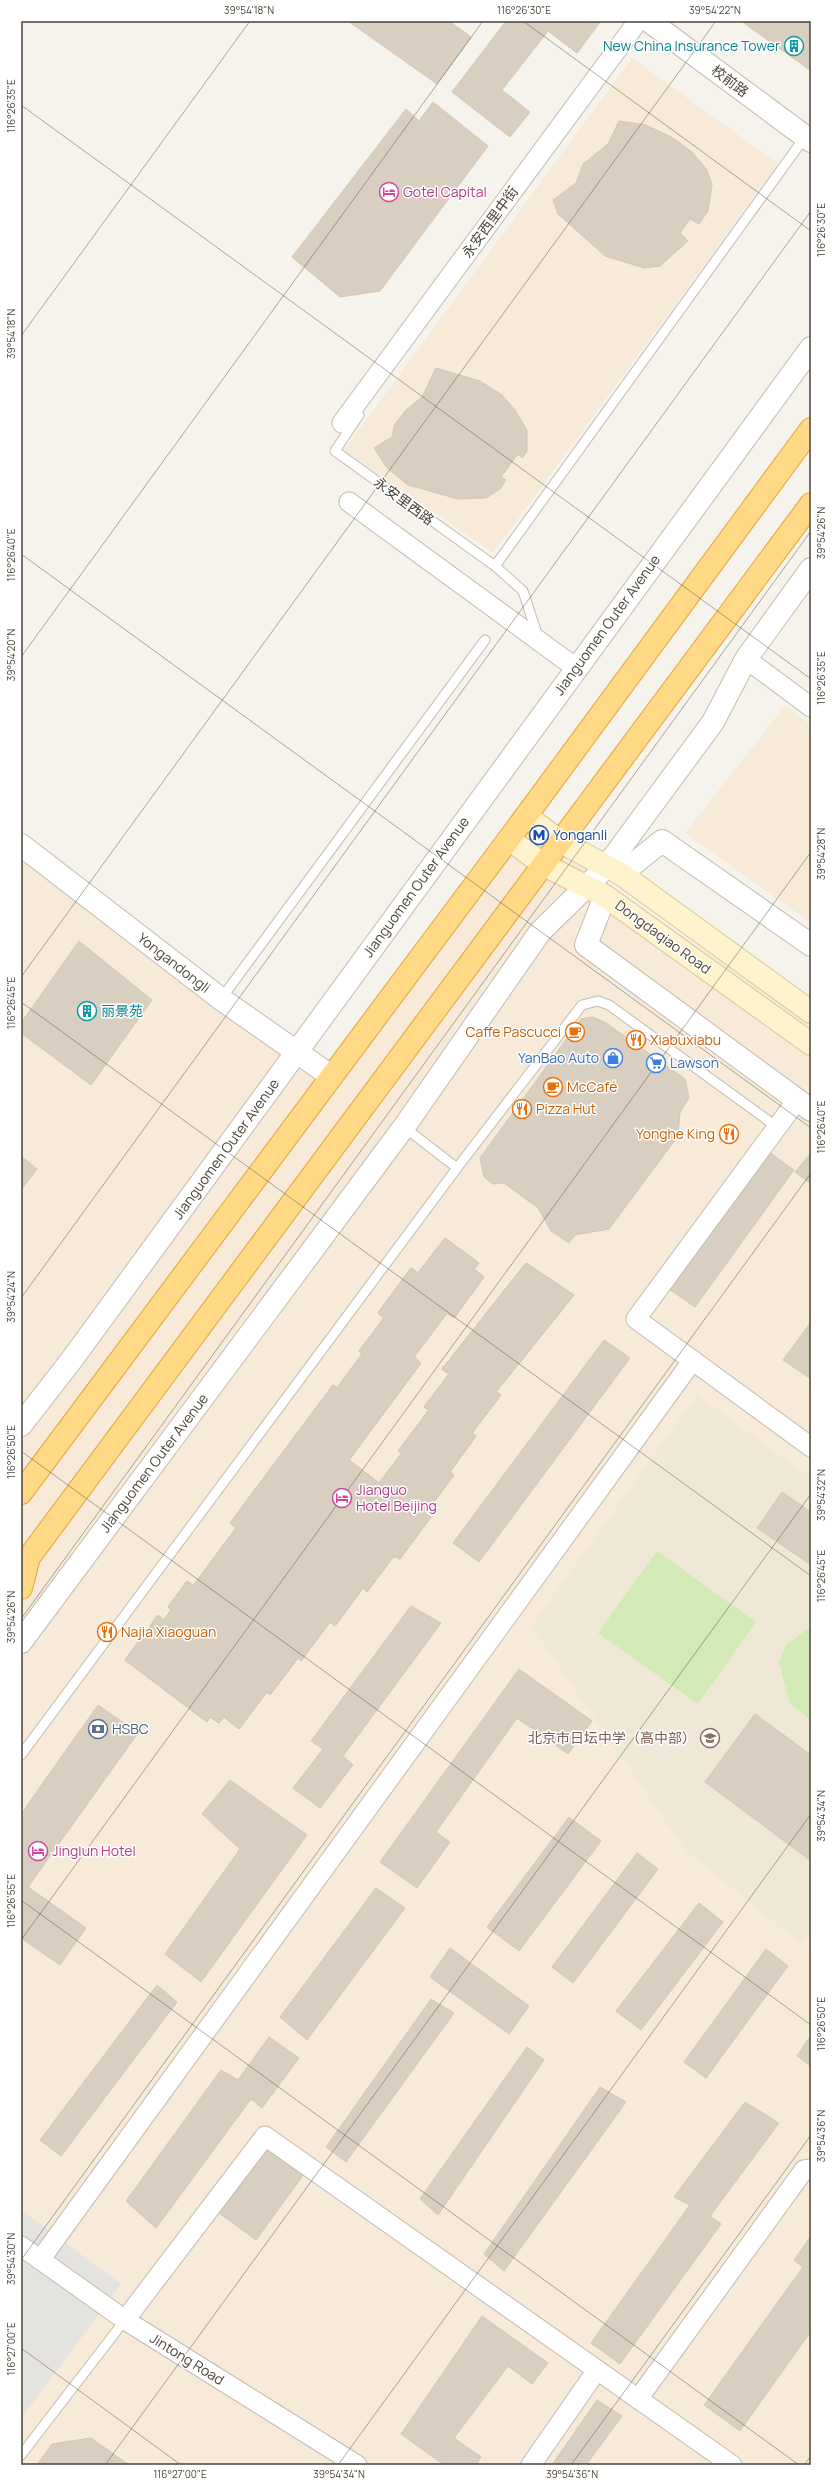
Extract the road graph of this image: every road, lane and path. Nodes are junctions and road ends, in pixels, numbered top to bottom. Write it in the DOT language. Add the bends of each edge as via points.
graph roads {
  1 [pos="638,21"];
  2 [pos="649,21"];
  3 [pos="808,139"];
  4 [pos="811,348"];
  5 [pos="395,350"];
  6 [pos="342,423"];
  7 [pos="811,429"];
  8 [pos="349,502"];
  9 [pos="811,504"];
  10 [pos="495,566"];
  11 [pos="811,569"];
  12 [pos="485,640"];
  13 [pos="540,642"];
  14 [pos="746,659"];
  15 [pos="576,668"];
  16 [pos="811,707"];
  17 [pos="526,816"];
  18 [pos="509,839"];
  19 [pos="561,842"];
  20 [pos="21,845"];
  21 [pos="544,865"];
  22 [pos="614,870"];
  23 [pos="586,886"];
  24 [pos="605,896"];
  25 [pos="811,945"];
  26 [pos="221,999"];
  27 [pos="811,1012"];
  28 [pos="811,1044"];
  29 [pos="296,1053"];
  30 [pos="331,1076"];
  31 [pos="804,1105"];
  32 [pos="404,1127"];
  33 [pos="777,1127"];
  34 [pos="457,1168"];
  35 [pos="693,1360"];
  36 [pos="21,1425"];
  37 [pos="811,1447"];
  38 [pos="21,1493"];
  39 [pos="25,1562"];
  40 [pos="21,1588"];
  41 [pos="21,1642"];
  42 [pos="21,1756"];
  43 [pos="811,2169"];
  44 [pos="21,2246"];
  45 [pos="40,2260"];
  46 [pos="125,2320"];
  47 [pos="597,2370"];
  48 [pos="638,2399"];
  49 [pos="21,2455"];
  50 [pos="357,2465"];
  51 [pos="531,2465"];
  52 [pos="732,2465"];
  1 -- 5 [label="street, 永安西里中街"];
  2 -- 3 [label="street, 校前路"];
  3 -- 10 [label="lane"];
  4 -- 15 [label="street, Jianguomen Outer Avenue"];
  5 -- 6 [label="street, 永安西里中街"];
  5 -- 10 [label="lane, 永安里西路" via="380,382 336,451"];
  7 -- 17 [label="highway"];
  8 -- 13 [label="street"];
  9 -- 19 [label="highway"];
  10 -- 13 [label="lane, 永安里西路" via="523,591"];
  11 -- 14 [label="street, Jianguomen Outer Avenue"];
  12 -- 26 [label="lane"];
  13 -- 15 [label="street"];
  14 -- 16 [label="street"];
  14 -- 22 [label="street, Jianguomen Outer Avenue" via="713,722"];
  15 -- 29 [label="street, Jianguomen Outer Avenue"];
  17 -- 18 [label="highway"];
  17 -- 19 [label="main road, Dongdaqiao Road"];
  18 -- 21 [label="main road, Dongdaqiao Road"];
  18 -- 30 [label="highway"];
  19 -- 21 [label="highway"];
  19 -- 22 [label="main road, Dongdaqiao Road"];
  20 -- 26 [label="street, Yongandongli"];
  21 -- 23 [label="main road, Dongdaqiao Road"];
  21 -- 39 [label="highway"];
  22 -- 23 [label="street, Jianguomen Outer Avenue"];
  22 -- 25 [label="street" via="662,841"];
  22 -- 27 [label="main road, Dongdaqiao Road"];
  23 -- 24 [label="main road, Dongdaqiao Road"];
  23 -- 32 [label="street, Jianguomen Outer Avenue" via="540,932"];
  24 -- 28 [label="main road, Dongdaqiao Road"];
  24 -- 31 [label="street" via="586,945"];
  26 -- 29 [label="street, Yongandongli"];
  29 -- 30 [label="street, Yongandongli"];
  29 -- 36 [label="street, Jianguomen Outer Avenue"];
  30 -- 38 [label="highway"];
  31 -- 33 [label="street"];
  32 -- 34 [label="lane"];
  32 -- 41 [label="street, Jianguomen Outer Avenue"];
  33 -- 34 [label="lane" via="609,1005 598,1001 582,1005"];
  33 -- 35 [label="street" via="636,1319"];
  34 -- 42 [label="lane"];
  35 -- 37 [label="street"];
  35 -- 45 [label="street"];
  39 -- 40 [label="highway"];
  43 -- 48 [label="street" via="804,2170"];
  44 -- 45 [label="street, Jintong Road"];
  45 -- 46 [label="street, Jintong Road"];
  46 -- 47 [label="street" via="265,2136"];
  46 -- 49 [label="lane"];
  46 -- 50 [label="street, Jintong Road"];
  47 -- 48 [label="street"];
  47 -- 51 [label="street"];
  48 -- 52 [label="street"];
}
